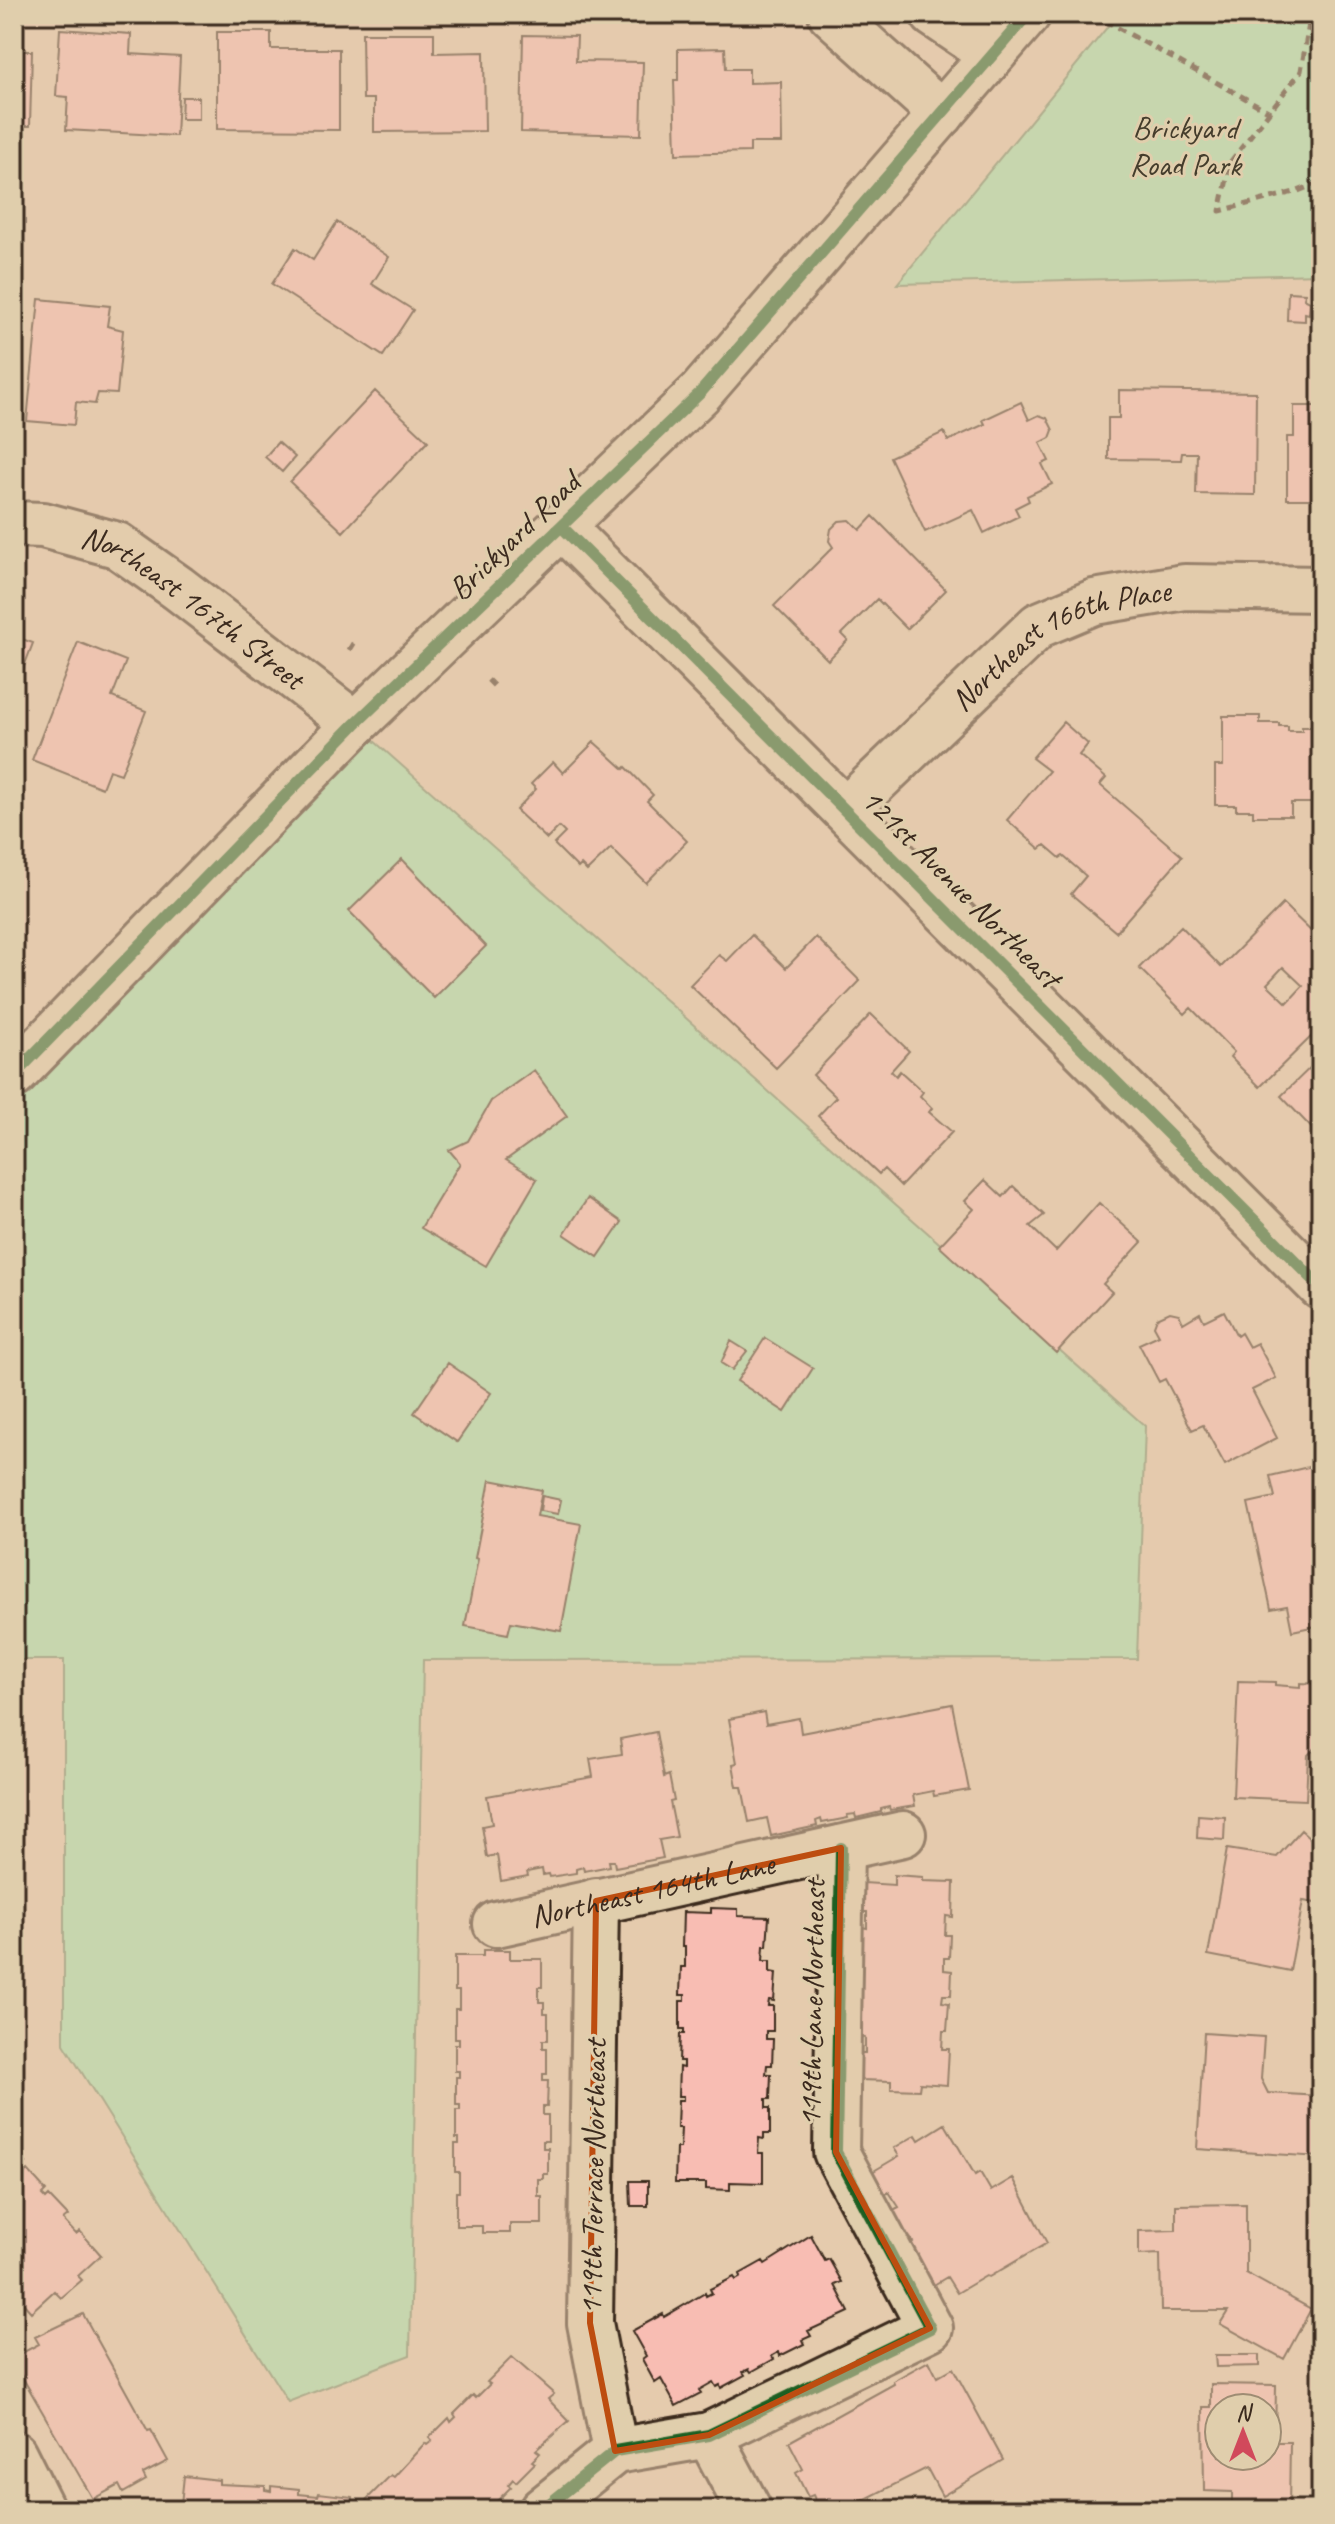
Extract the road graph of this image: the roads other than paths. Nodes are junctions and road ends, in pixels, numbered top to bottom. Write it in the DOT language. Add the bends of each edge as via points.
graph roads {
  1 [pos="831,14"];
  2 [pos="933,14"];
  3 [pos="1028,14"];
  4 [pos="992,54"];
  5 [pos="942,114"];
  6 [pos="14,524"];
  7 [pos="562,527"];
  8 [pos="1321,589"];
  9 [pos="355,724"];
  10 [pos="846,810"];
  11 [pos="14,1075"];
  12 [pos="1321,1287"];
  13 [pos="903,1834"];
  14 [pos="841,1848"];
  15 [pos="596,1901"];
  16 [pos="496,1924"];
  17 [pos="709,2435"];
  18 [pos="615,2451"];
  19 [pos="14,2454"];
  20 [pos="42,2510"];
  21 [pos="542,2510"];
  22 [pos="749,2510"];
  1 -- 5 [label="street"];
  2 -- 4 [label="street"];
  3 -- 4 [label="street, Brickyard Road"];
  4 -- 5 [label="street, Brickyard Road"];
  5 -- 7 [label="street, Brickyard Road" via="700,393"];
  6 -- 9 [label="street, Northeast 167th Street" via="43,525 117,545"];
  7 -- 9 [label="street, Brickyard Road"];
  7 -- 10 [label="street, 121st Avenue Northeast"];
  8 -- 10 [label="street, Northeast 166th Place" via="1185,587 1094,602 1039,625"];
  9 -- 11 [label="street, Brickyard Road"];
  10 -- 12 [label="street, 121st Avenue Northeast"];
  13 -- 14 [label="street, Northeast 164th Lane"];
  14 -- 15 [label="street, Northeast 164th Lane"];
  14 -- 17 [label="street, 119th Lane Northeast" via="836,2152 930,2328"];
  15 -- 16 [label="street, Northeast 164th Lane"];
  15 -- 18 [label="street, 119th Terrace Northeast" via="590,2323"];
  17 -- 18 [label="street"];
  17 -- 22 [label="street"];
  18 -- 21 [label="street"];
  19 -- 20 [label="street"];
}
